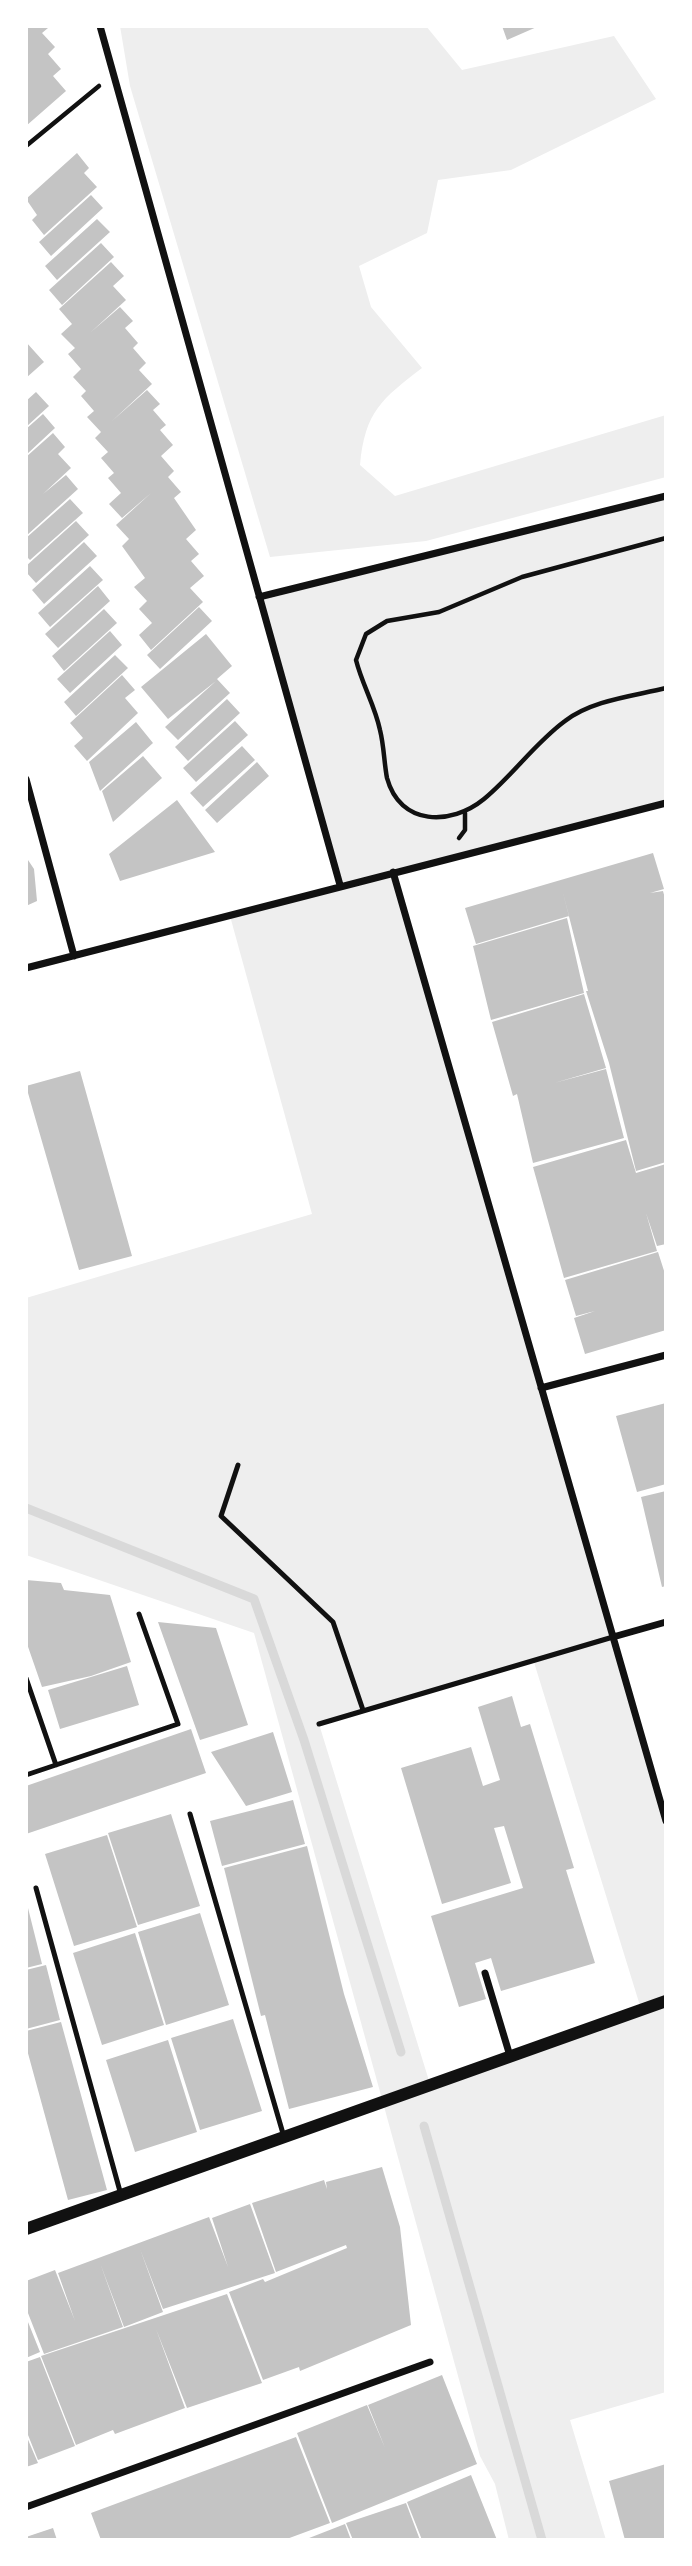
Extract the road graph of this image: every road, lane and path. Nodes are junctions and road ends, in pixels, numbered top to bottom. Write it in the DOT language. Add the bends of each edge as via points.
graph roads {
  1 [pos="100,26"];
  2 [pos="113,75"];
  3 [pos="26,146"];
  4 [pos="666,496"];
  5 [pos="666,538"];
  6 [pos="259,597"];
  7 [pos="666,688"];
  8 [pos="26,779"];
  9 [pos="666,803"];
  10 [pos="393,872"];
  11 [pos="340,885"];
  12 [pos="74,956"];
  13 [pos="26,968"];
  14 [pos="666,1355"];
  15 [pos="541,1388"];
  16 [pos="238,1465"];
  17 [pos="139,1614"];
  18 [pos="666,1622"];
  19 [pos="612,1637"];
  20 [pos="26,1678"];
  21 [pos="363,1710"];
  22 [pos="319,1724"];
  23 [pos="56,1765"];
  24 [pos="26,1775"];
  25 [pos="190,1814"];
  26 [pos="666,1821"];
  27 [pos="36,1888"];
  28 [pos="485,1973"];
  29 [pos="666,2001"];
  30 [pos="510,2056"];
  31 [pos="284,2137"];
  32 [pos="121,2195"];
  33 [pos="26,2229"];
  34 [pos="430,2362"];
  35 [pos="26,2507"];
  1 -- 2 [label="street"];
  2 -- 3 [label="path"];
  2 -- 6 [label="street"];
  4 -- 6 [label="street"];
  5 -- 7 [label="path" via="522,577 439,612 387,621 366,634 356,660 380,728 388,780 399,803 419,817 438,819 465,813 485,798 581,710"];
  6 -- 11 [label="street"];
  8 -- 12 [label="street"];
  9 -- 10 [label="street"];
  10 -- 11 [label="street"];
  10 -- 15 [label="street"];
  11 -- 12 [label="street"];
  12 -- 13 [label="street"];
  14 -- 15 [label="street"];
  15 -- 19 [label="street"];
  16 -- 21 [label="lane" via="220,1516 333,1622"];
  17 -- 23 [label="lane" via="178,1724"];
  18 -- 19 [label="street"];
  19 -- 21 [label="lane"];
  19 -- 26 [label="street"];
  20 -- 23 [label="lane"];
  21 -- 22 [label="lane"];
  23 -- 24 [label="lane"];
  25 -- 31 [label="lane"];
  27 -- 32 [label="lane"];
  28 -- 30 [label="street"];
  29 -- 30 [label="street"];
  30 -- 31 [label="street"];
  31 -- 32 [label="street"];
  32 -- 33 [label="street"];
  34 -- 35 [label="street"];
}
